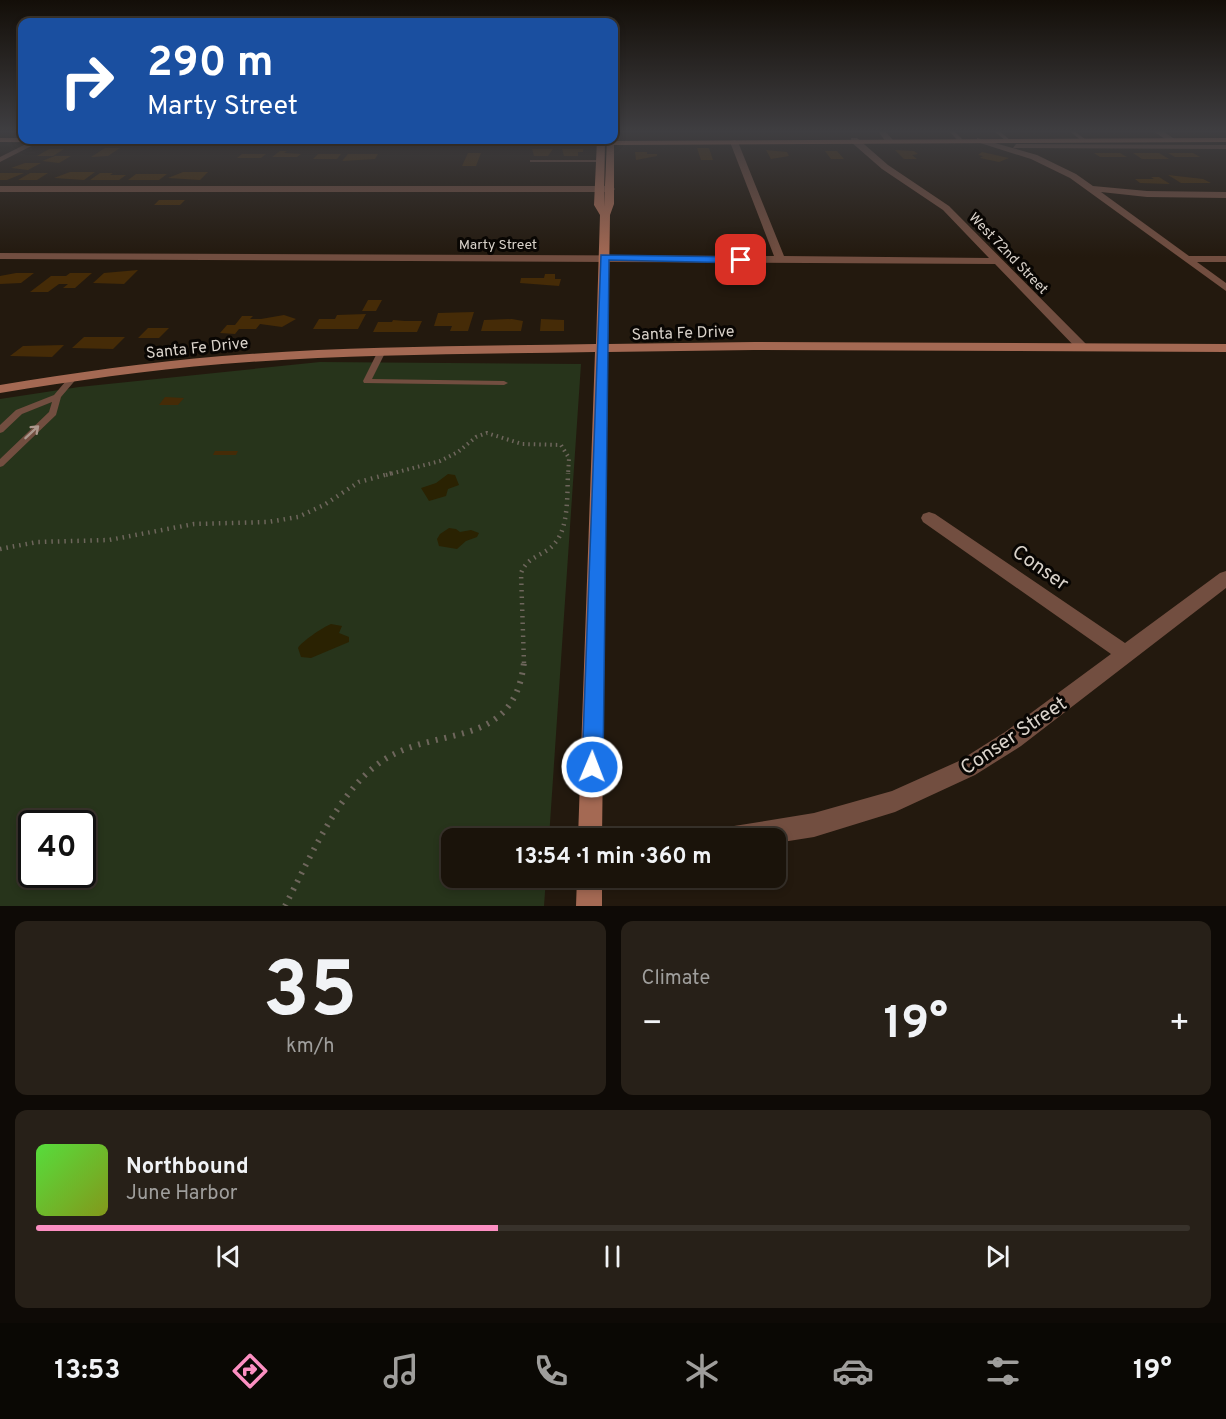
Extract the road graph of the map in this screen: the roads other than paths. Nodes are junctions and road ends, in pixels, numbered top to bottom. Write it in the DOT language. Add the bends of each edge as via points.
graph roads {
  1 [pos="600,172"];
  2 [pos="611,172"];
  3 [pos="746,172"];
  4 [pos="893,172"];
  5 [pos="1064,172"];
  6 [pos="0,189"];
  7 [pos="599,189"];
  8 [pos="610,189"];
  9 [pos="1093,189"];
  10 [pos="1226,195"];
  11 [pos="606,215"];
  12 [pos="0,256"];
  13 [pos="604,257"];
  14 [pos="1186,259"];
  15 [pos="1226,259"];
  16 [pos="781,261"];
  17 [pos="996,261"];
  18 [pos="1226,288"];
  19 [pos="1083,348"];
  20 [pos="1226,348"];
  21 [pos="602,350"];
  22 [pos="382,351"];
  23 [pos="74,377"];
  24 [pos="504,383"];
  25 [pos="0,389"];
  26 [pos="57,397"];
  27 [pos="0,430"];
  28 [pos="0,464"];
  29 [pos="930,518"];
  30 [pos="1226,578"];
  31 [pos="1126,654"];
  32 [pos="591,828"];
  33 [pos="786,830"];
  34 [pos="590,888"];
  35 [pos="589,906"];
  1 -- 7 [label="street"];
  2 -- 8 [label="street"];
  3 -- 16 [label="street"];
  4 -- 17 [label="street, West 72nd Street" via="946,208"];
  5 -- 9 [label="street"];
  6 -- 7 [label="street"];
  7 -- 8 [label="street"];
  7 -- 11 [label="street" via="598,205"];
  8 -- 11 [label="street"];
  9 -- 10 [label="street"];
  9 -- 14 [label="street"];
  11 -- 13 [label="street"];
  12 -- 13 [label="street, Marty Street"];
  13 -- 16 [label="street, Marty Street"];
  13 -- 21 [label="street"];
  14 -- 15 [label="street"];
  14 -- 18 [label="street"];
  16 -- 17 [label="street, Marty Street"];
  17 -- 19 [label="street, West 72nd Street"];
  19 -- 20 [label="street, Santa Fe Drive"];
  19 -- 21 [label="street, Santa Fe Drive" via="754,346"];
  21 -- 22 [label="street, Santa Fe Drive"];
  21 -- 32 [label="street"];
  22 -- 23 [label="street, Santa Fe Drive" via="268,356"];
  22 -- 24 [label="lane" via="367,381"];
  23 -- 25 [label="street, Santa Fe Drive"];
  23 -- 26 [label="lane"];
  26 -- 27 [label="lane" via="20,412"];
  28 -- 26 [label="lane, one-way" via="53,413"];
  29 -- 31 [label="street, Conser"];
  30 -- 31 [label="street, Conser Street"];
  31 -- 33 [label="street, Conser Street" via="1013,739 967,768 895,801"];
  34 -- 35 [label="street"];
}
